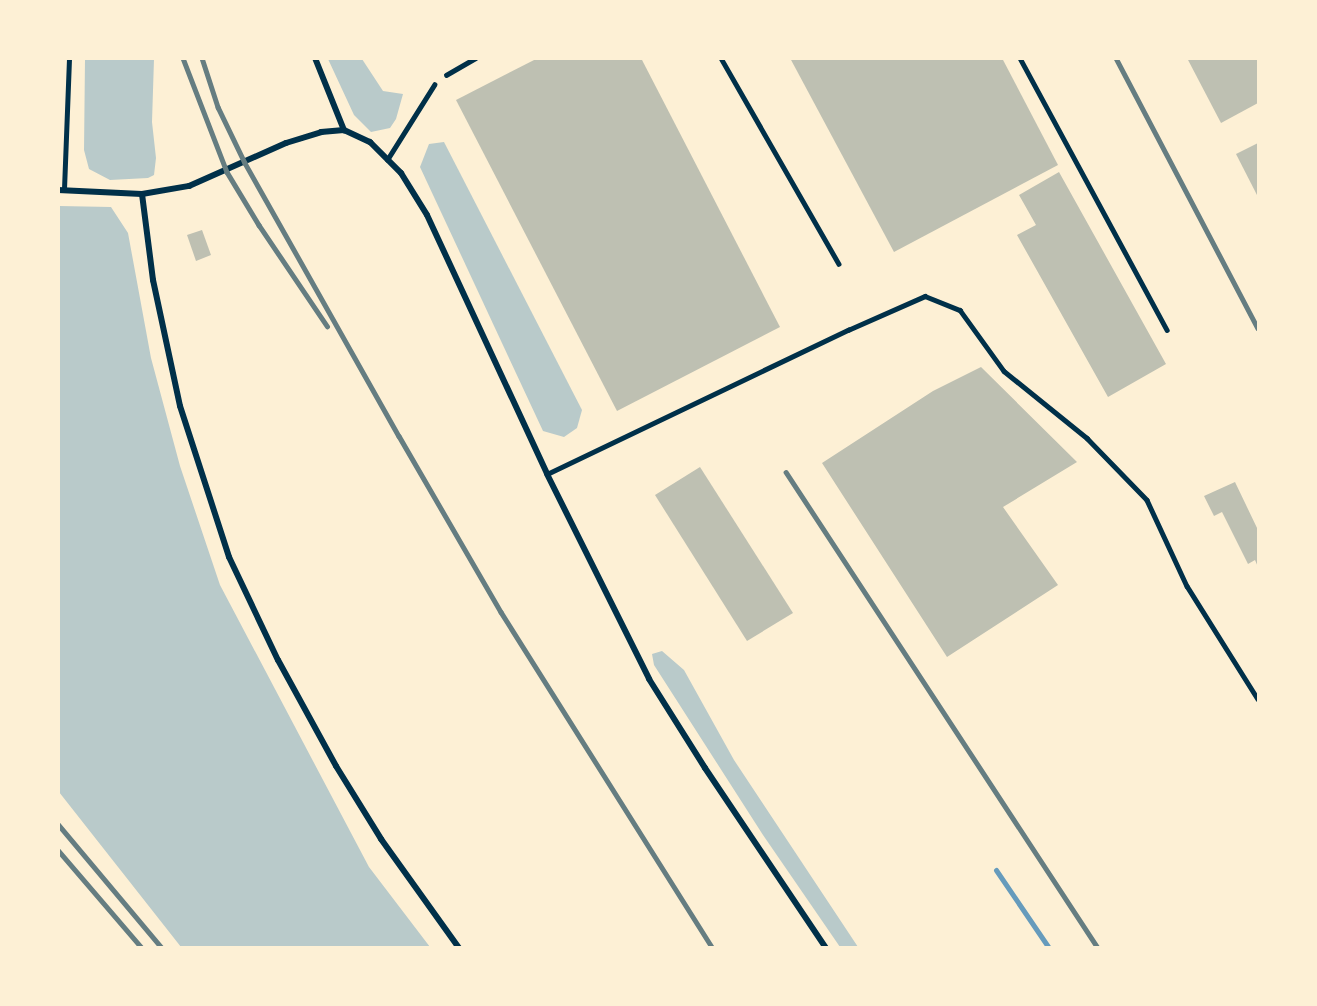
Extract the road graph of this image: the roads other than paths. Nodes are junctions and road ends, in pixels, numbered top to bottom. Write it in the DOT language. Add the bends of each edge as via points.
graph roads {
  1 [pos="69,58"];
  2 [pos="315,58"];
  3 [pos="475,58"];
  4 [pos="721,58"];
  5 [pos="1020,58"];
  6 [pos="446,75"];
  7 [pos="434,85"];
  8 [pos="344,130"];
  9 [pos="387,160"];
  10 [pos="61,190"];
  11 [pos="142,194"];
  12 [pos="839,264"];
  13 [pos="1167,330"];
  14 [pos="547,474"];
  15 [pos="1258,699"];
  16 [pos="459,948"];
  17 [pos="826,948"];
  1 -- 10 [label="lane"];
  2 -- 8 [label="street"];
  3 -- 6 [label="lane"];
  4 -- 12 [label="lane"];
  5 -- 13 [label="lane"];
  7 -- 9 [label="lane"];
  8 -- 9 [label="street" via="370,142"];
  8 -- 11 [label="street" via="321,132 286,144 189,186"];
  9 -- 14 [label="street" via="401,173 427,215"];
  10 -- 11 [label="street"];
  11 -- 16 [label="street" via="153,280 180,406 229,557 278,660 336,766 381,839"];
  14 -- 15 [label="lane" via="925,296 960,310 1004,371 1087,438 1147,500 1187,586"];
  14 -- 17 [label="street" via="649,679"];
}
